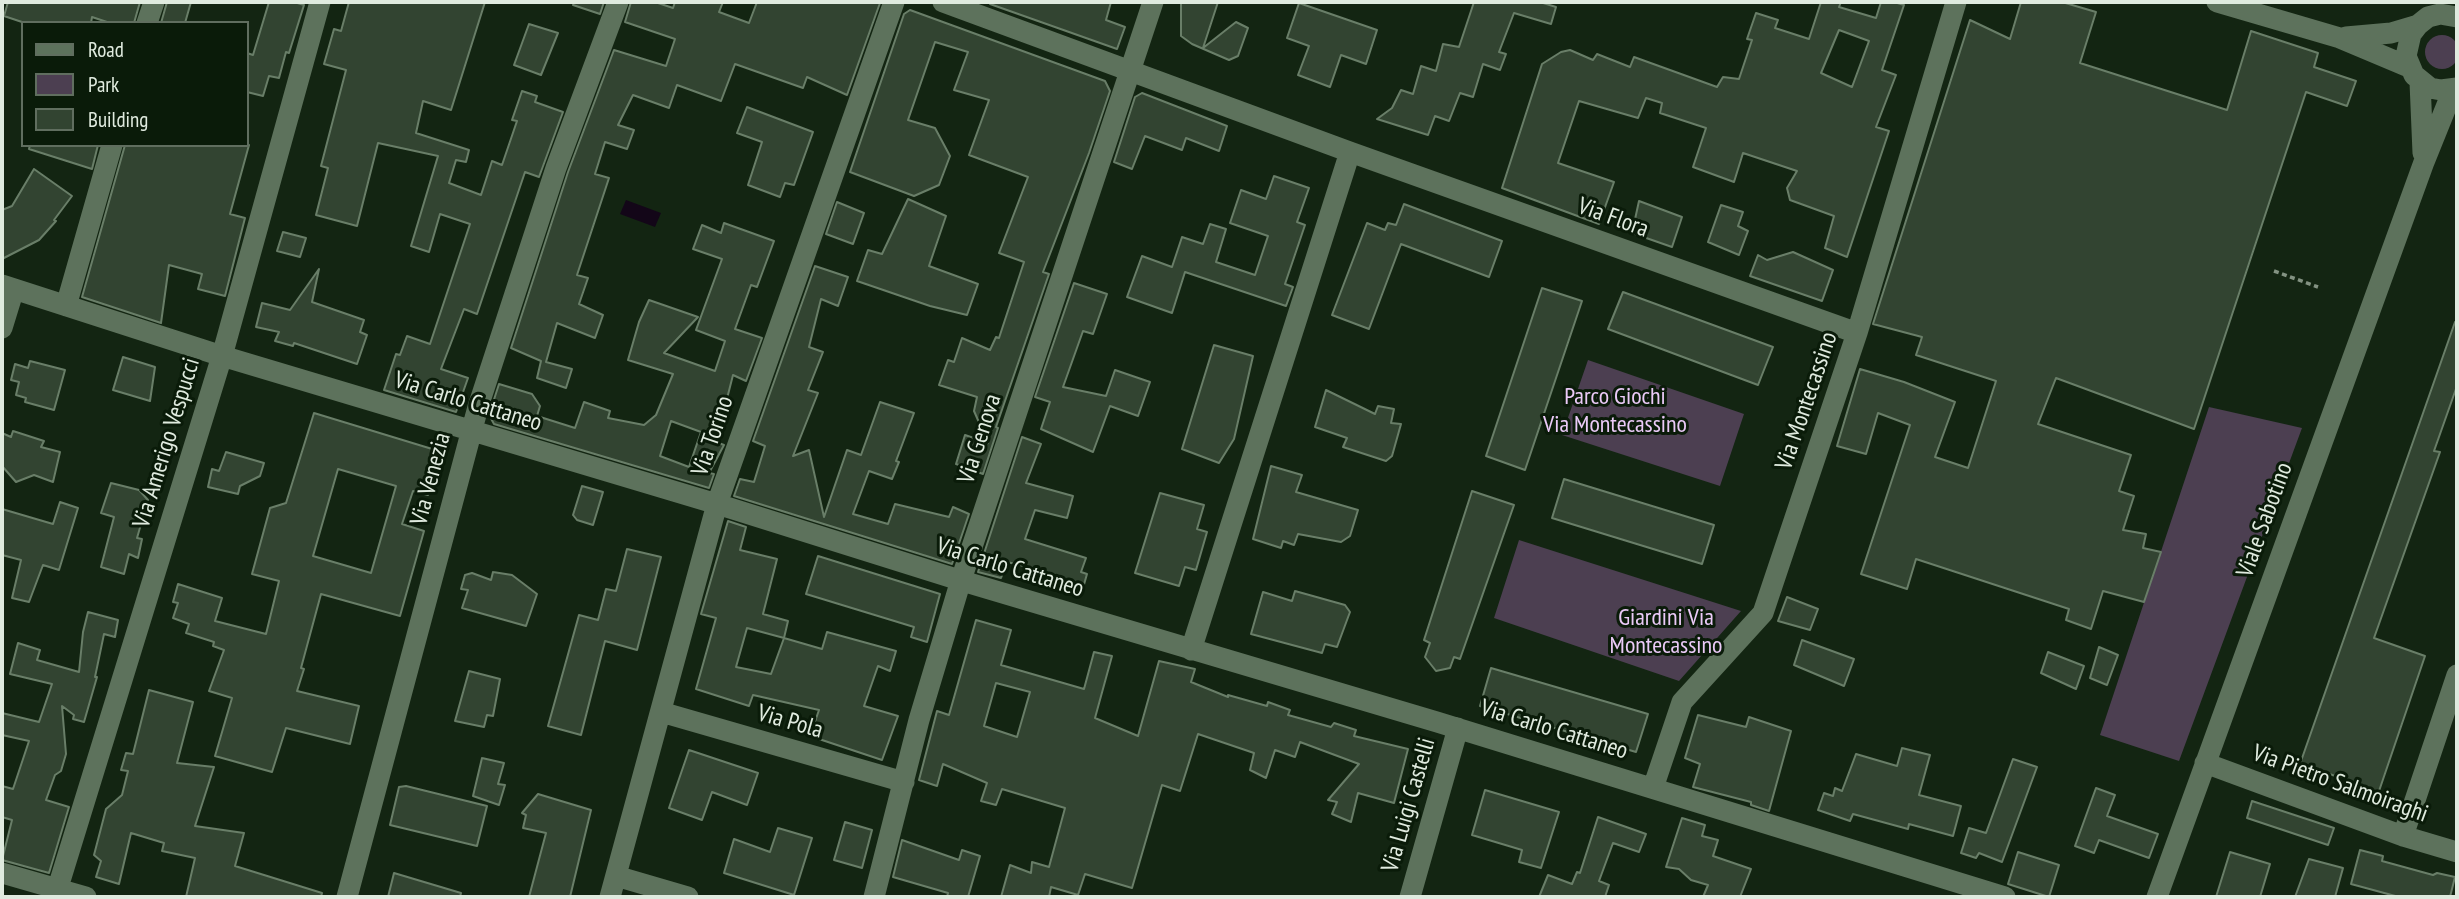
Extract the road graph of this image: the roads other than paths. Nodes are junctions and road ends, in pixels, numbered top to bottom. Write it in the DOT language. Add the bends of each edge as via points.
graph roads {
  1 [pos="153,2"];
  2 [pos="320,2"];
  3 [pos="618,2"];
  4 [pos="894,2"];
  5 [pos="943,2"];
  6 [pos="1153,2"];
  7 [pos="1956,2"];
  8 [pos="2217,2"];
  9 [pos="2452,2"];
  10 [pos="2457,17"];
  11 [pos="148,21"];
  12 [pos="2423,21"];
  13 [pos="2340,38"];
  14 [pos="1129,70"];
  15 [pos="2415,74"];
  16 [pos="2455,89"];
  17 [pos="111,147"];
  18 [pos="1350,152"];
  19 [pos="2424,162"];
  20 [pos="8,287"];
  21 [pos="66,306"];
  22 [pos="2,328"];
  23 [pos="1857,333"];
  24 [pos="222,356"];
  25 [pos="471,430"];
  26 [pos="717,504"];
  27 [pos="961,580"];
  28 [pos="1191,650"];
  29 [pos="2457,675"];
  30 [pos="661,712"];
  31 [pos="1458,728"];
  32 [pos="2205,763"];
  33 [pos="904,782"];
  34 [pos="1653,788"];
  35 [pos="2403,836"];
  36 [pos="2457,852"];
  37 [pos="2,873"];
  38 [pos="616,876"];
  39 [pos="56,893"];
  40 [pos="86,897"];
  41 [pos="347,897"];
  42 [pos="610,897"];
  43 [pos="688,897"];
  44 [pos="874,897"];
  45 [pos="1410,897"];
  46 [pos="2005,897"];
  47 [pos="2157,897"];
  1 -- 11 [label="street"];
  2 -- 24 [label="street, Via Amerigo Vespucci"];
  3 -- 25 [label="street, Via Venezia" via="556,168"];
  4 -- 26 [label="street, Via Torino"];
  5 -- 14 [label="street, Via Flora"];
  6 -- 14 [label="street, Via Genova"];
  7 -- 23 [label="street, Via Montecassino"];
  8 -- 13 [label="street"];
  9 -- 12 [label="street"];
  10 -- 12 [label="street" via="2440,14"];
  12 -- 13 [label="street" via="2391,33"];
  12 -- 15 [label="street, Viale Sabotino" via="2407,45 2406,56"];
  13 -- 15 [label="street"];
  14 -- 18 [label="street, Via Flora"];
  14 -- 27 [label="street, Via Genova"];
  15 -- 16 [label="street" via="2430,88"];
  15 -- 19 [label="street, Viale Sabotino"];
  16 -- 19 [label="street, Viale Sabotino"];
  17 -- 21 [label="street"];
  18 -- 23 [label="street, Via Flora"];
  18 -- 28 [label="street"];
  19 -- 32 [label="street, Viale Sabotino"];
  20 -- 21 [label="street, Via Carlo Cattaneo"];
  20 -- 22 [label="street"];
  21 -- 24 [label="street, Via Carlo Cattaneo"];
  23 -- 34 [label="street, Via Montecassino" via="1763,613 1682,702"];
  24 -- 25 [label="street, Via Carlo Cattaneo"];
  24 -- 39 [label="street, Via Amerigo Vespucci"];
  25 -- 26 [label="street, Via Carlo Cattaneo"];
  25 -- 41 [label="street, Via Venezia"];
  26 -- 27 [label="street, Via Carlo Cattaneo"];
  26 -- 30 [label="street, Via Torino"];
  27 -- 28 [label="street, Via Carlo Cattaneo"];
  27 -- 33 [label="street, Via Genova"];
  28 -- 31 [label="street, Via Carlo Cattaneo"];
  29 -- 35 [label="street"];
  30 -- 33 [label="street, Via Pola"];
  30 -- 38 [label="street, Via Torino"];
  31 -- 34 [label="street, Via Carlo Cattaneo"];
  31 -- 45 [label="street, Via Luigi Castelli"];
  32 -- 35 [label="street, Via Pietro Salmoiraghi"];
  32 -- 47 [label="street, Viale Sabotino"];
  33 -- 44 [label="street, Via Genova"];
  34 -- 46 [label="street, Via Carlo Cattaneo"];
  35 -- 36 [label="street, Via Pietro Salmoiraghi"];
  37 -- 39 [label="street"];
  38 -- 42 [label="street, Via Torino"];
  38 -- 43 [label="street"];
  39 -- 40 [label="street"];
}
